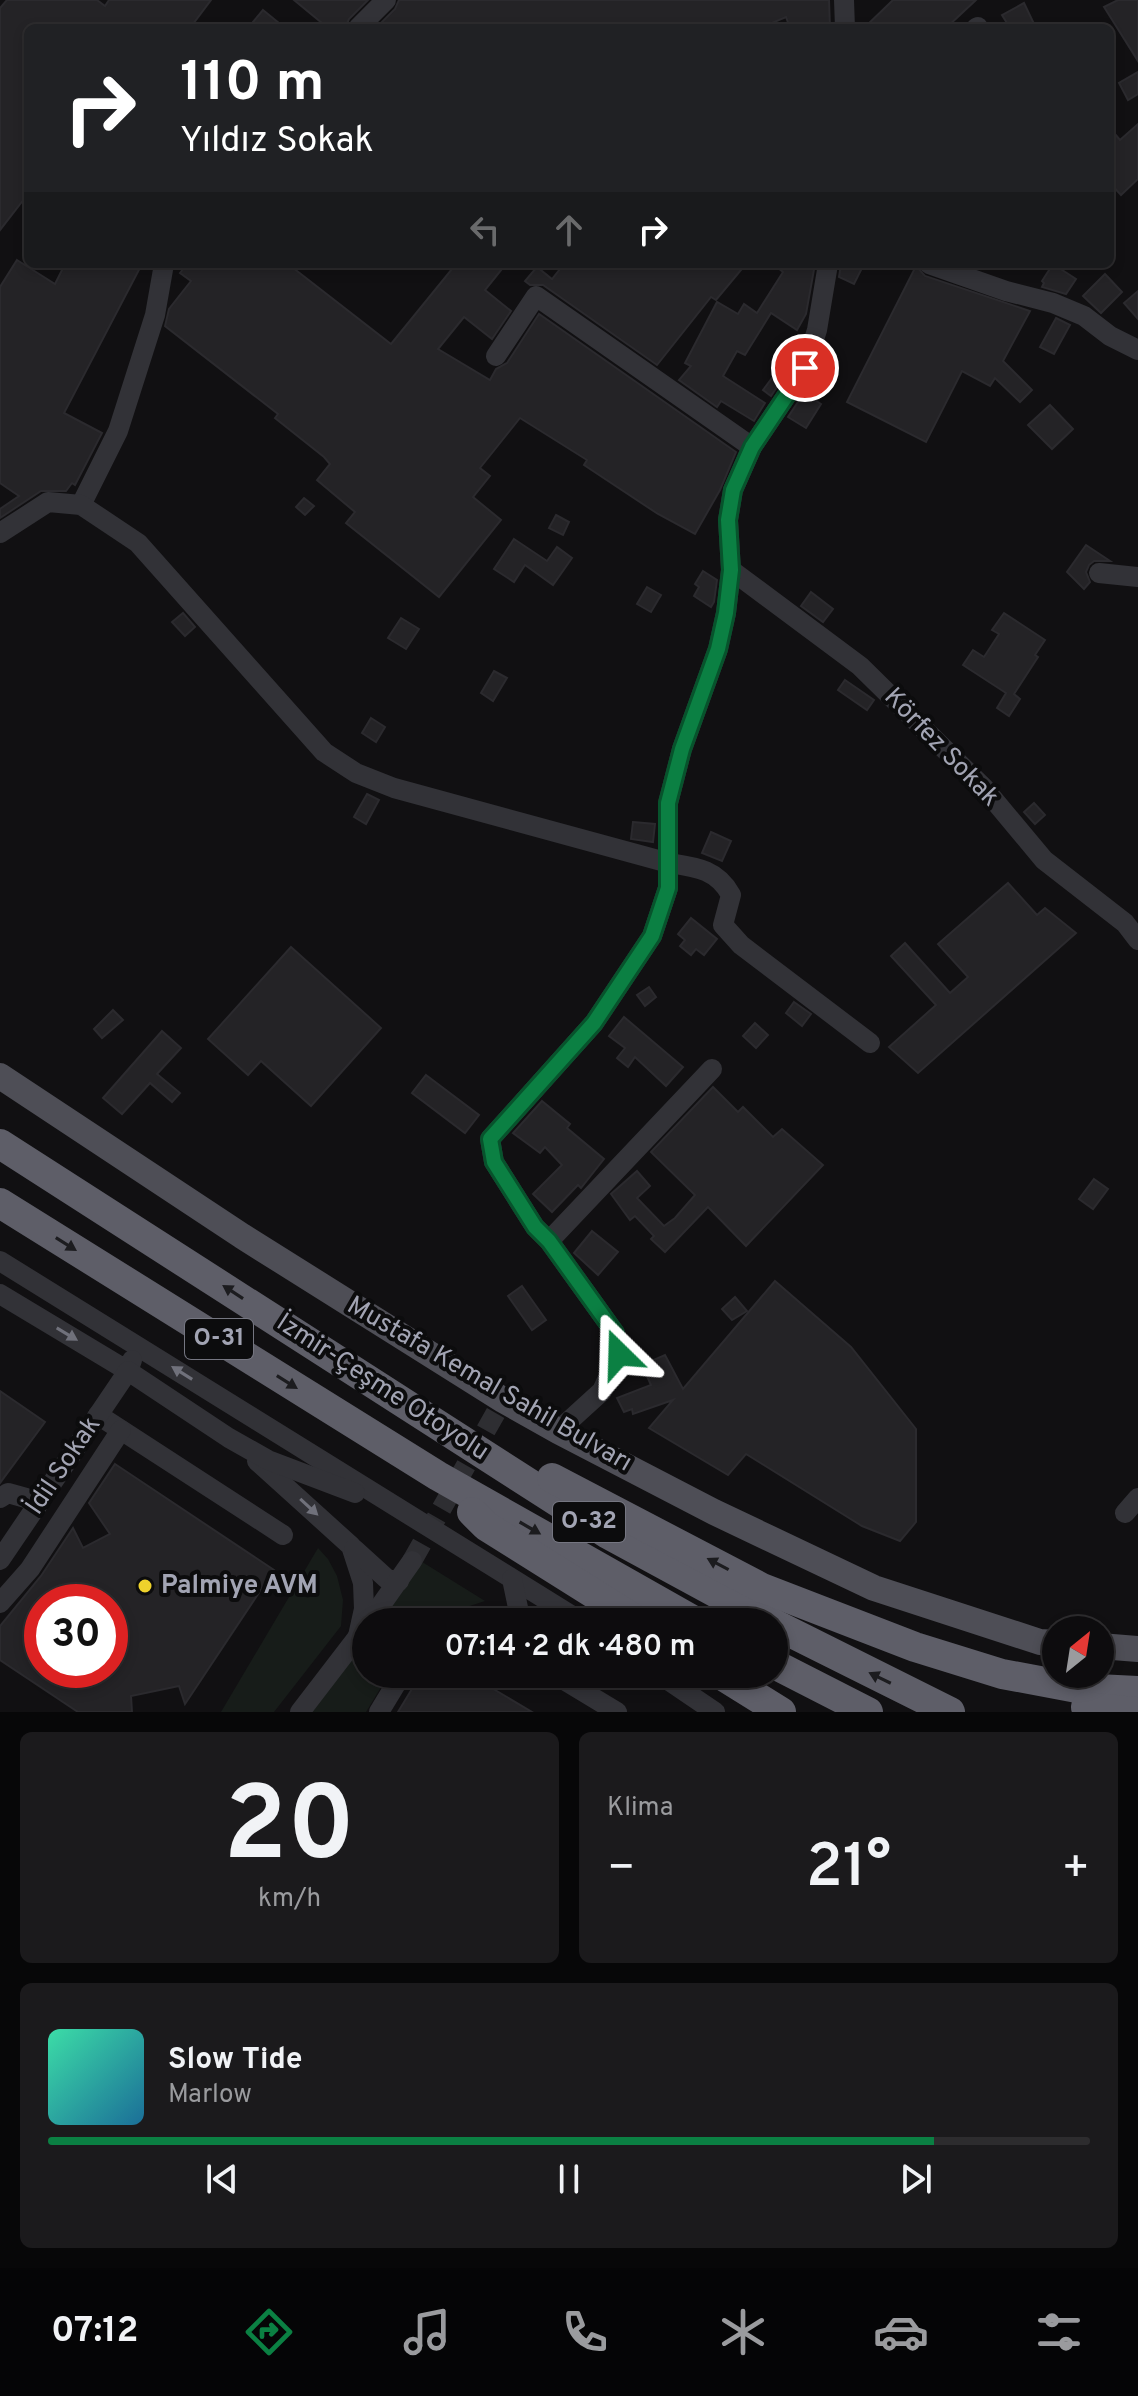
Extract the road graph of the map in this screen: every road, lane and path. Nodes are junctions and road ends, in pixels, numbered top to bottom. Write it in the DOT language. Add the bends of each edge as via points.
graph roads {
  1 [pos="386,0"];
  2 [pos="844,0"];
  3 [pos="362,24"];
  4 [pos="845,24"];
  5 [pos="163,268"];
  6 [pos="827,268"];
  7 [pos="940,268"];
  8 [pos="1138,350"];
  9 [pos="496,356"];
  10 [pos="752,447"];
  11 [pos="81,505"];
  12 [pos="0,533"];
  13 [pos="731,570"];
  14 [pos="1099,573"];
  15 [pos="1138,577"];
  16 [pos="669,863"];
  17 [pos="1138,940"];
  18 [pos="870,1043"];
  19 [pos="712,1069"];
  20 [pos="0,1076"];
  21 [pos="0,1144"];
  22 [pos="0,1203"];
  23 [pos="549,1241"];
  24 [pos="0,1261"];
  25 [pos="0,1294"];
  26 [pos="138,1345"];
  27 [pos="128,1371"];
  28 [pos="416,1409"];
  29 [pos="98,1415"];
  30 [pos="121,1430"];
  31 [pos="558,1431"];
  32 [pos="229,1438"];
  33 [pos="438,1476"];
  34 [pos="0,1498"];
  35 [pos="37,1506"];
  36 [pos="414,1519"];
  37 [pos="283,1535"];
  38 [pos="351,1546"];
  39 [pos="0,1560"];
  40 [pos="412,1561"];
  41 [pos="512,1579"];
  42 [pos="399,1581"];
  43 [pos="762,1588"];
  44 [pos="0,1603"];
  45 [pos="364,1608"];
  46 [pos="379,1608"];
  47 [pos="518,1608"];
  48 [pos="559,1608"];
  49 [pos="617,1608"];
  50 [pos="671,1608"];
  51 [pos="744,1608"];
  52 [pos="788,1631"];
  53 [pos="1042,1642"];
  54 [pos="352,1645"];
  55 [pos="1114,1647"];
  56 [pos="1138,1649"];
  57 [pos="788,1671"];
  58 [pos="394,1688"];
  59 [pos="577,1688"];
  60 [pos="680,1688"];
  61 [pos="742,1688"];
  62 [pos="1138,1691"];
  63 [pos="300,1712"];
  64 [pos="379,1712"];
  65 [pos="617,1712"];
  66 [pos="715,1712"];
  67 [pos="781,1712"];
  68 [pos="868,1712"];
  69 [pos="950,1712"];
  70 [pos="1135,1712"];
  1 -- 3 [label="street"];
  2 -- 4 [label="street"];
  5 -- 11 [label="street" via="155,315 118,431"];
  6 -- 10 [label="street" via="805,368"];
  7 -- 8 [label="street" via="1053,303"];
  9 -- 10 [label="street" via="536,296"];
  10 -- 13 [label="street" via="733,490 728,520"];
  11 -- 12 [label="street" via="48,502"];
  11 -- 16 [label="street" via="138,543 324,752 356,773"];
  13 -- 16 [label="street" via="718,649 668,803"];
  13 -- 17 [label="street, Körfez Sokak" via="860,666 984,788 1044,860 1125,923"];
  14 -- 15 [label="street"];
  16 -- 18 [label="street" via="704,868 725,884 731,895 723,925 741,945"];
  16 -- 23 [label="street" via="668,888 652,936 594,1023 490,1139 494,1162"];
  19 -- 23 [label="street"];
  20 -- 31 [label="main road, Mustafa Kemal Sahil Bulvarı" via="242,1236"];
  28 -- 21 [label="highway, İzmir-Çeşme Otoyolu / O-31, one-way"];
  22 -- 33 [label="highway, İzmir-Çeşme Otoyolu / O-31, one-way"];
  23 -- 31 [label="street" via="615,1333 619,1354 602,1391"];
  24 -- 26 [label="street"];
  25 -- 27 [label="street, one-way"];
  26 -- 27 [label="street"];
  36 -- 26 [label="street, one-way"];
  27 -- 29 [label="street, İdil Sokak"];
  27 -- 32 [label="street"];
  43 -- 28 [label="highway, one-way"];
  28 -- 51 [label="highway, İzmir-Çeşme Otoyolu / O-32" via="608,1534"];
  29 -- 30 [label="street"];
  29 -- 35 [label="street, İdil Sokak"];
  30 -- 37 [label="street"];
  30 -- 44 [label="street" via="30,1569"];
  31 -- 53 [label="main road, Mustafa Kemal Sahil Bulvarı" via="874,1588"];
  32 -- 36 [label="street" via="268,1460"];
  32 -- 38 [label="street, one-way"];
  33 -- 49 [label="highway" via="486,1526"];
  33 -- 50 [label="highway, İzmir-Çeşme Otoyolu / O-31, one-way"];
  34 -- 35 [label="street" via="8,1493"];
  35 -- 39 [label="street, İdil Sokak"];
  36 -- 41 [label="street"];
  38 -- 42 [label="street" via="387,1579"];
  38 -- 45 [label="street" via="363,1583"];
  40 -- 42 [label="street"];
  41 -- 47 [label="street"];
  41 -- 48 [label="street"];
  42 -- 46 [label="street"];
  43 -- 62 [label="highway" via="1002,1674 1077,1688"];
  43 -- 70 [label="highway" via="876,1649 987,1688"];
  69 -- 52 [label="highway, İzmir-Çeşme Otoyolu / O-32, one-way"];
  54 -- 63 [label="street"];
  55 -- 56 [label="main road"];
  57 -- 68 [label="highway"];
  58 -- 64 [label="street"];
  59 -- 65 [label="street"];
  60 -- 66 [label="street"];
  61 -- 67 [label="highway"];
}
